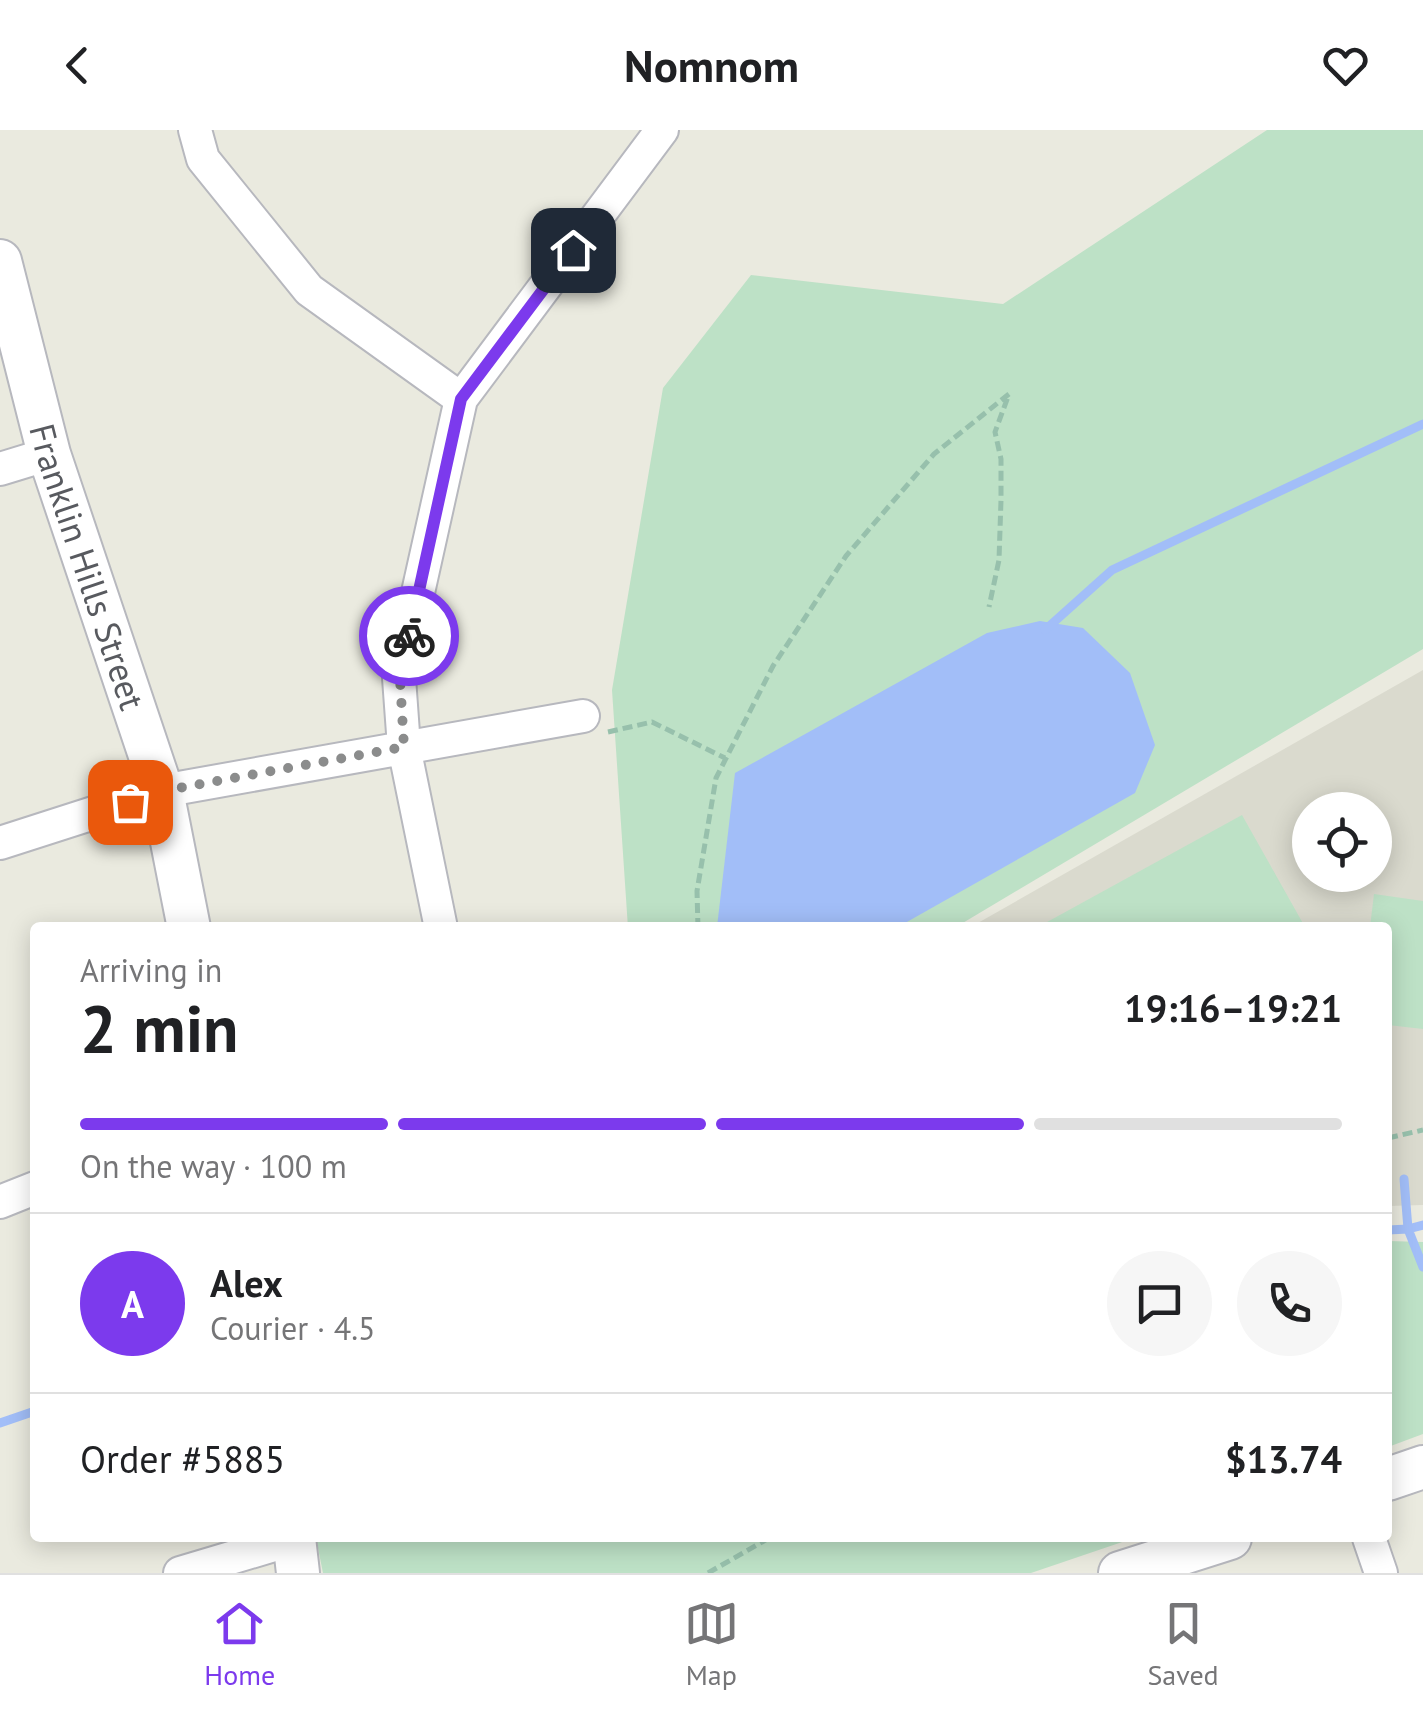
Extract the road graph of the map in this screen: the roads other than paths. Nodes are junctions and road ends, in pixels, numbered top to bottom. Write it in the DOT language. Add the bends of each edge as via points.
graph roads {
  1 [pos="195,130"];
  2 [pos="662,130"];
  3 [pos="0,261"];
  4 [pos="461,399"];
  5 [pos="49,454"];
  6 [pos="0,469"];
  7 [pos="592,724"];
  8 [pos="404,747"];
  9 [pos="162,791"];
  10 [pos="0,843"];
  11 [pos="188,922"];
  12 [pos="440,922"];
  13 [pos="30,1190"];
  14 [pos="0,1202"];
  15 [pos="1423,1466"];
  16 [pos="1392,1478"];
  17 [pos="281,1542"];
  18 [pos="294,1542"];
  19 [pos="1217,1542"];
  20 [pos="1370,1542"];
  21 [pos="180,1573"];
  22 [pos="298,1573"];
  23 [pos="1120,1573"];
  24 [pos="1381,1573"];
  1 -- 4 [label="street" via="202,159 309,290"];
  2 -- 4 [label="street"];
  3 -- 5 [label="street, Franklin Hills Street"];
  4 -- 8 [label="street" via="400,678"];
  5 -- 6 [label="street"];
  5 -- 9 [label="street, Franklin Hills Street"];
  7 -- 8 [label="street"];
  8 -- 9 [label="street"];
  8 -- 12 [label="street"];
  9 -- 10 [label="street"];
  9 -- 11 [label="street, Franklin Hills Street"];
  13 -- 14 [label="street"];
  15 -- 16 [label="street"];
  17 -- 21 [label="street"];
  18 -- 22 [label="street"];
  19 -- 23 [label="street"];
  20 -- 24 [label="street"];
}
